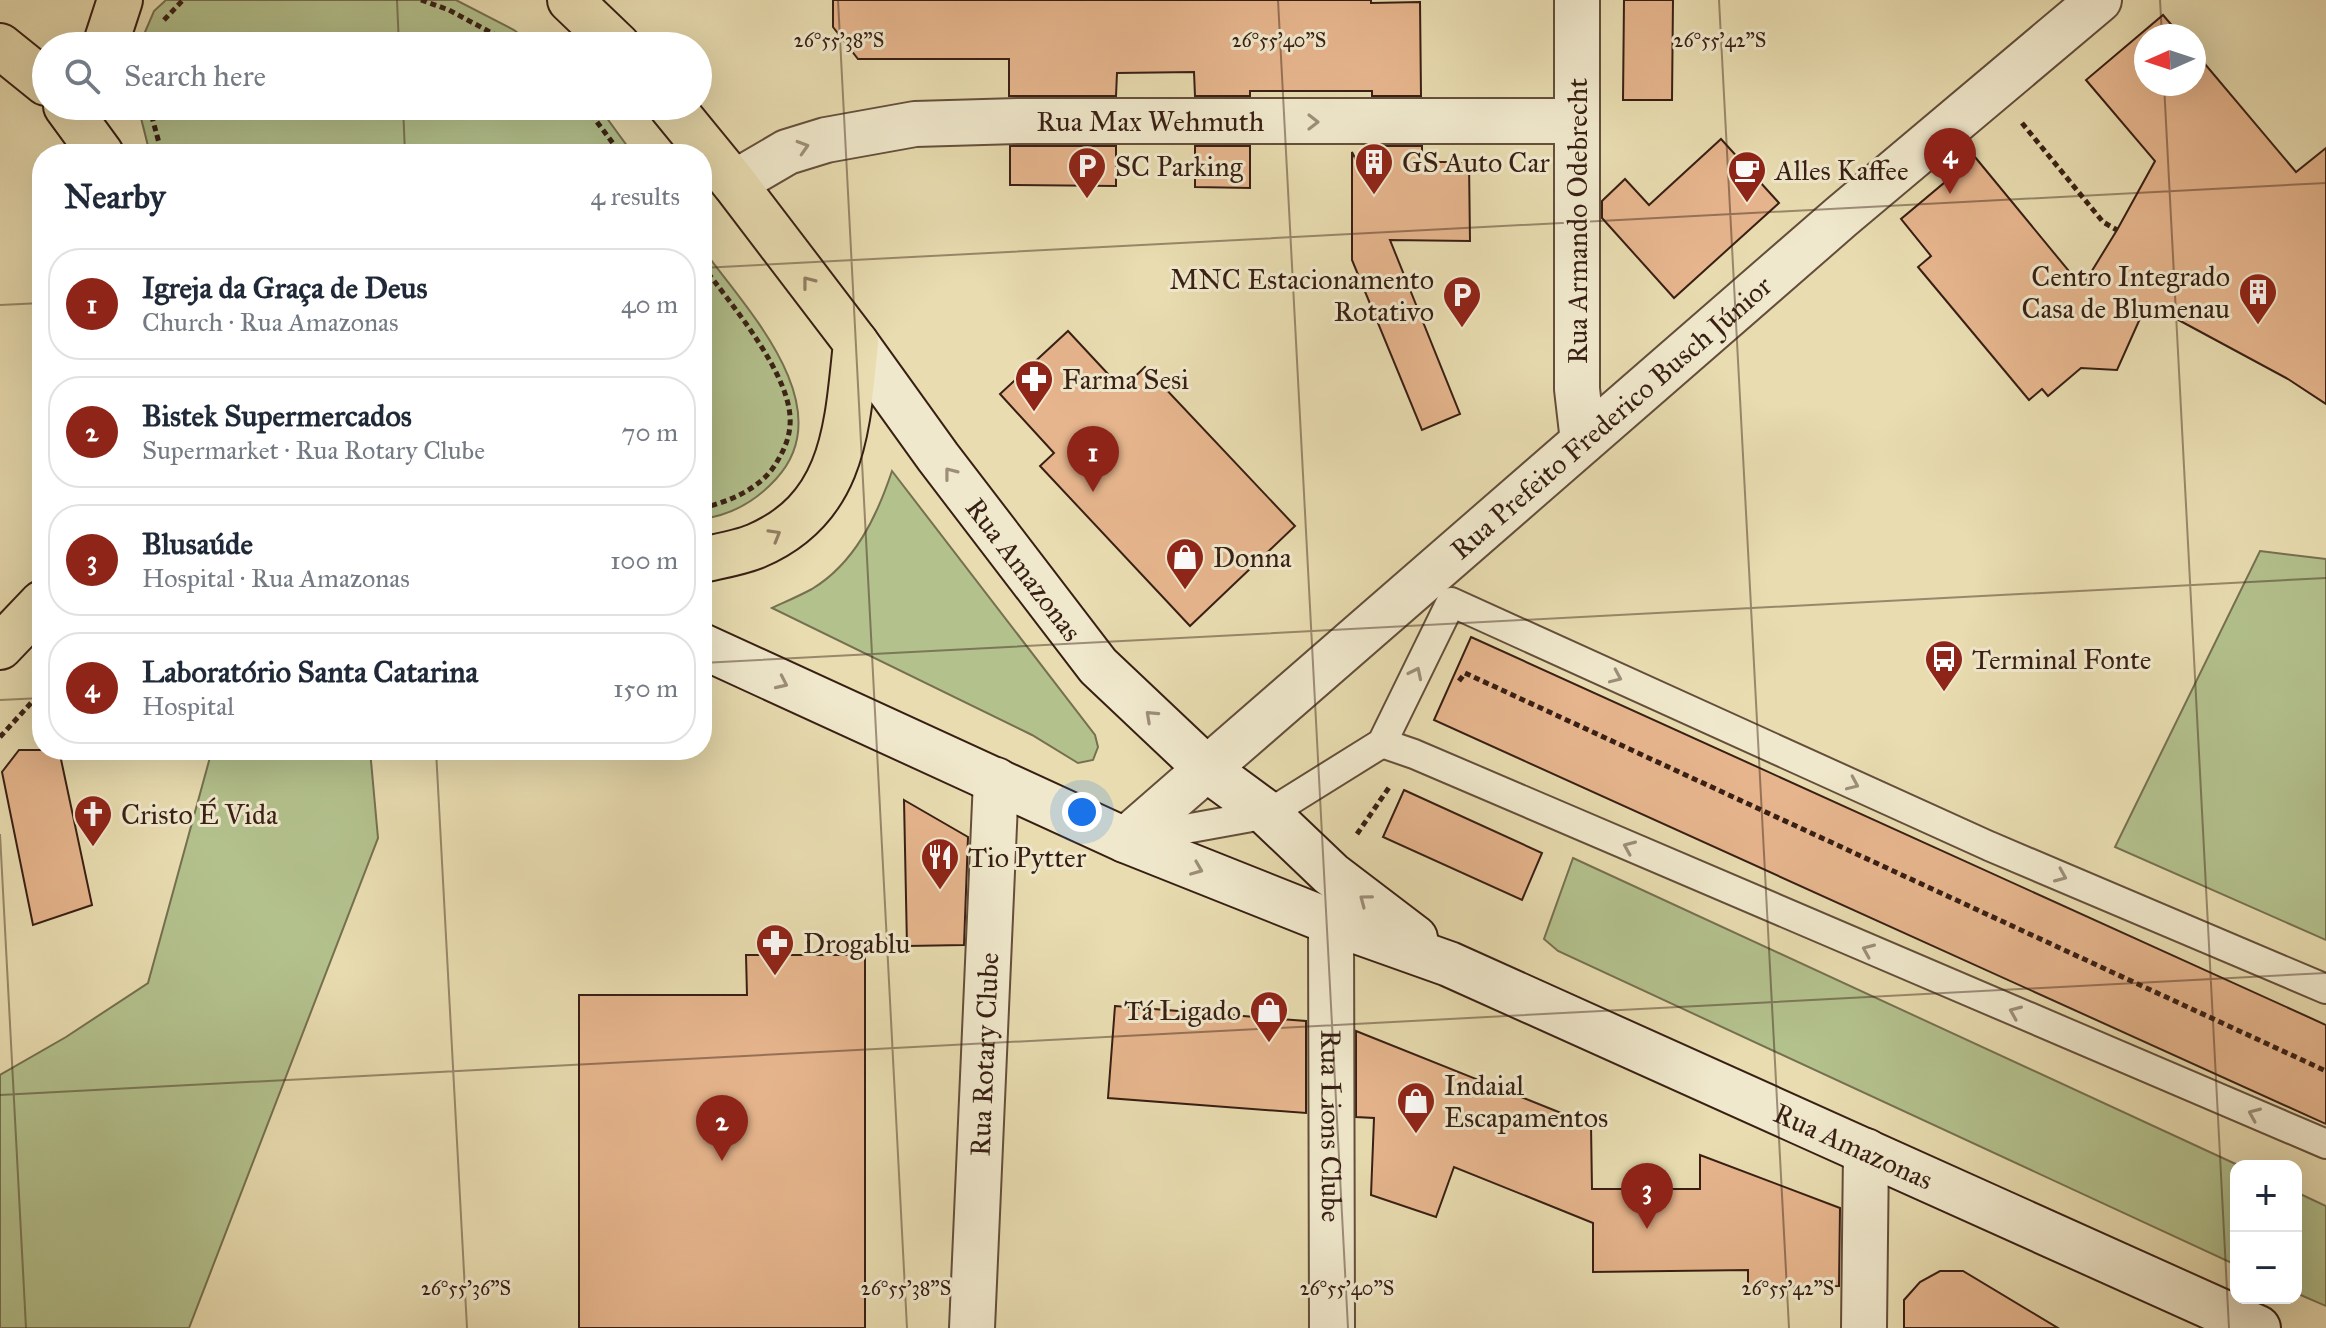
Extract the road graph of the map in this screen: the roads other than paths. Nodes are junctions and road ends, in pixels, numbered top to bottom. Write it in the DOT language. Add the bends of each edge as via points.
graph roads {
  1 [pos="120,0"];
  2 [pos="570,0"];
  3 [pos="1577,0"];
  4 [pos="2099,0"];
  5 [pos="110,32"];
  6 [pos="603,32"];
  7 [pos="0,46"];
  8 [pos="32,72"];
  9 [pos="76,120"];
  10 [pos="100,120"];
  11 [pos="682,120"];
  12 [pos="1577,121"];
  13 [pos="93,144"];
  14 [pos="100,144"];
  15 [pos="702,144"];
  16 [pos="712,156"];
  17 [pos="734,183"];
  18 [pos="856,343"];
  19 [pos="1583,441"];
  20 [pos="712,557"];
  21 [pos="32,613"];
  22 [pos="0,647"];
  23 [pos="712,651"];
  24 [pos="1382,743"];
  25 [pos="1208,770"];
  26 [pos="996,780"];
  27 [pos="1268,814"];
  28 [pos="1125,840"];
  29 [pos="1331,922"];
  30 [pos="1449,964"];
  31 [pos="2326,989"];
  32 [pos="2326,1144"];
  33 [pos="1866,1151"];
  34 [pos="972,1328"];
  35 [pos="1332,1328"];
  36 [pos="1864,1328"];
  37 [pos="2258,1328"];
  1 -- 5 [label="main road"];
  2 -- 6 [label="main road"];
  3 -- 12 [label="street, Rua Armando Odebrecht"];
  4 -- 19 [label="street, Rua Prefeito Frederico Busch Júnior"];
  7 -- 8 [label="main road"];
  9 -- 13 [label="main road"];
  10 -- 14 [label="main road"];
  11 -- 15 [label="main road, Rua Amazonas"];
  17 -- 12 [label="street, Rua Max Wehmuth, one-way" via="787,152 915,124"];
  12 -- 19 [label="street, Rua Armando Odebrecht" via="1577,389"];
  16 -- 17 [label="main road, Rua Amazonas"];
  18 -- 17 [label="main road, Rua Amazonas, one-way"];
  20 -- 18 [label="main road, one-way" via="755,546 794,524 818,500 832,475 848,416"];
  25 -- 18 [label="street, Rua Amazonas, one-way" via="1098,666"];
  19 -- 25 [label="street, Rua Prefeito Frederico Busch Júnior"];
  21 -- 22 [label="main road"];
  23 -- 26 [label="street, Rua Amazonas, one-way"];
  24 -- 27 [label="lane"];
  24 -- 31 [label="lane, one-way" via="1451,602 1989,846"];
  32 -- 24 [label="lane, one-way"];
  25 -- 27 [label="street, Rua Amazonas"];
  25 -- 28 [label="street, Rua Prefeito Frederico Busch Júnior"];
  26 -- 28 [label="street, Rua Amazonas"];
  26 -- 34 [label="street, Rua Rotary Clube"];
  27 -- 28 [label="lane"];
  30 -- 27 [label="street, Rua Amazonas, one-way" via="1331,874"];
  28 -- 29 [label="street, Rua Amazonas, one-way"];
  29 -- 30 [label="street, Rua Amazonas"];
  29 -- 35 [label="street, Rua Lions Clube"];
  30 -- 33 [label="street, Rua Amazonas"];
  33 -- 36 [label="street"];
  33 -- 37 [label="street, Rua Amazonas"];
}
